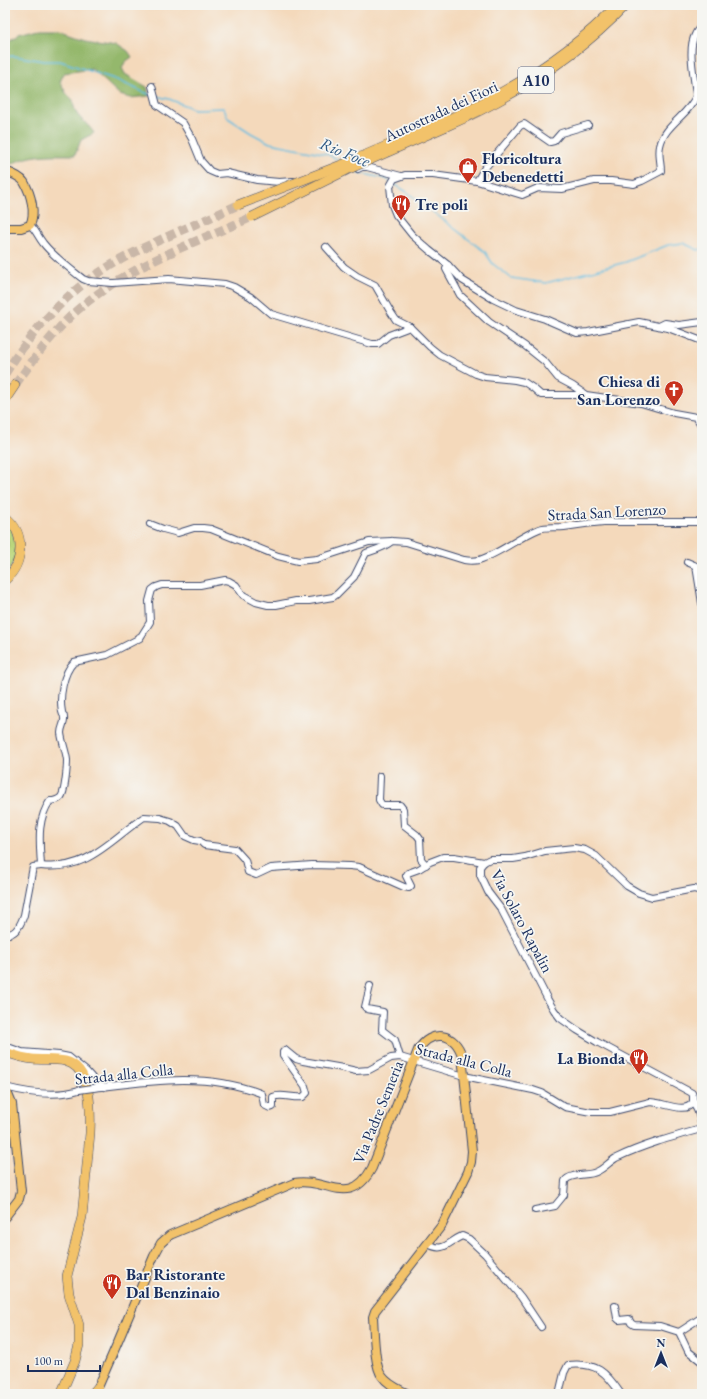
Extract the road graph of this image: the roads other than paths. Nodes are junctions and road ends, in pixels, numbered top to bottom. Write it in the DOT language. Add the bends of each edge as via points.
graph roads {
  1 [pos="626,5"];
  2 [pos="615,11"];
  3 [pos="702,25"];
  4 [pos="152,86"];
  5 [pos="443,124"];
  6 [pos="588,125"];
  7 [pos="5,172"];
  8 [pos="401,176"];
  9 [pos="477,181"];
  10 [pos="238,206"];
  11 [pos="252,217"];
  12 [pos="30,225"];
  13 [pos="5,228"];
  14 [pos="326,247"];
  15 [pos="448,265"];
  16 [pos="702,322"];
  17 [pos="659,326"];
  18 [pos="410,327"];
  19 [pos="702,341"];
  20 [pos="15,385"];
  21 [pos="586,395"];
  22 [pos="5,400"];
  23 [pos="702,426"];
  24 [pos="5,517"];
  25 [pos="702,522"];
  26 [pos="150,524"];
  27 [pos="392,541"];
  28 [pos="687,562"];
  29 [pos="5,580"];
  30 [pos="702,603"];
  31 [pos="380,776"];
  32 [pos="484,862"];
  33 [pos="426,864"];
  34 [pos="41,866"];
  35 [pos="702,891"];
  36 [pos="5,934"];
  37 [pos="370,986"];
  38 [pos="5,1046"];
  39 [pos="5,1052"];
  40 [pos="400,1057"];
  41 [pos="413,1061"];
  42 [pos="464,1076"];
  43 [pos="5,1087"];
  44 [pos="104,1087"];
  45 [pos="693,1103"];
  46 [pos="702,1103"];
  47 [pos="535,1210"];
  48 [pos="5,1217"];
  49 [pos="428,1244"];
  50 [pos="615,1306"];
  51 [pos="702,1317"];
  52 [pos="541,1327"];
  53 [pos="679,1332"];
  54 [pos="702,1362"];
  55 [pos="95,1392"];
  56 [pos="61,1394"];
  57 [pos="408,1394"];
  58 [pos="559,1394"];
  59 [pos="621,1394"];
  1 -- 2 [label="highway, Autostrada dei Fiori / A10"];
  2 -- 5 [label="highway, Autostrada dei Fiori / A10" via="577,51 538,79 486,109"];
  3 -- 9 [label="street" via="694,36 692,47 696,96 694,102 666,132 660,146 661,171 634,184 594,181 562,189 538,188 522,195"];
  4 -- 8 [label="street" via="157,105 182,123 201,161 210,171 217,174 227,173 279,182 324,180 341,177 362,167"];
  5 -- 10 [label="highway, Autostrada dei Fiori / A10, bridge"];
  5 -- 11 [label="highway, Autostrada dei Fiori / A10, bridge"];
  6 -- 9 [label="street" via="561,133 550,142 524,124 520,126"];
  7 -- 12 [label="main road" via="24,181 34,218"];
  8 -- 9 [label="street" via="433,175"];
  8 -- 15 [label="street" via="394,179 390,186 391,201 396,215 420,243"];
  12 -- 13 [label="main road"];
  12 -- 18 [label="street" via="56,257 88,281 135,283 169,279 225,284 251,297 271,314 372,344 378,344 389,335"];
  14 -- 18 [label="street" via="344,267 375,285 396,320"];
  15 -- 17 [label="street" via="462,280 493,299 576,333 639,322"];
  15 -- 21 [label="street" via="446,269 460,295 489,322 544,362 558,378"];
  16 -- 17 [label="street" via="679,325 665,323"];
  17 -- 19 [label="street"];
  18 -- 21 [label="street" via="440,355 476,374 524,382 541,395"];
  20 -- 22 [label="highway"];
  21 -- 23 [label="street" via="641,403 696,417"];
  24 -- 29 [label="highway" via="16,530 20,556 16,568"];
  25 -- 27 [label="street, Strada San Lorenzo" via="604,522 545,527 490,556 471,561 406,542"];
  26 -- 27 [label="street, Strada San Lorenzo" via="178,533 194,528 211,529 278,556 298,561 317,559 369,542"];
  27 -- 34 [label="street" via="380,549 366,553 354,577 333,597 268,605 243,595 229,580 200,585 167,584 156,587 152,590 149,601 150,622 140,638 107,655 70,665 64,679 62,695 64,721 61,730 67,761 64,787 62,796 58,800 50,801 44,812 39,835"];
  28 -- 30 [label="street" via="696,566"];
  31 -- 33 [label="street" via="379,800 382,805 400,805 403,808 404,824 420,839 421,859"];
  32 -- 33 [label="street" via="443,857"];
  32 -- 35 [label="street, Via Solaro Rapalin" via="490,859 514,859 545,851 574,848 596,856 627,886 639,893 652,897 694,889"];
  32 -- 45 [label="street, Via Solaro Rapalin" via="480,867 480,875 488,892 501,909 560,1018 597,1042 692,1093"];
  33 -- 34 [label="street" via="408,873 406,876 411,886 409,888 359,867 350,866 271,868 256,875 248,872 245,860 235,849 204,845 185,836 178,826 170,821 144,817 93,856 66,866"];
  34 -- 36 [label="street" via="33,867 22,922 13,933"];
  37 -- 40 [label="street" via="365,1007 383,1012 382,1030 395,1040"];
  38 -- 44 [label="street" via="22,1052 69,1057"];
  39 -- 56 [label="highway" via="72,1064 84,1077 88,1094 91,1121 82,1217 67,1276 69,1294 79,1325 79,1345"];
  40 -- 41 [label="street, Strada alla Colla"];
  40 -- 44 [label="street, Strada alla Colla" via="391,1058 369,1070 356,1071 303,1061 284,1051 283,1055 305,1086 307,1093 299,1098 274,1096 273,1106 270,1108 264,1105 262,1094 226,1083 168,1080"];
  41 -- 42 [label="street, Strada alla Colla"];
  41 -- 42 [label="main road, Via Padre Semeria" via="422,1044 428,1039 435,1036 450,1038 460,1049"];
  41 -- 55 [label="main road, Via Padre Semeria" via="372,1168 358,1186 339,1189 308,1182 294,1183 170,1235 161,1244"];
  42 -- 45 [label="street, Strada alla Colla" via="534,1090 565,1107 591,1112 610,1112 650,1102 683,1108"];
  42 -- 49 [label="main road, Via Padre Semeria" via="471,1162 446,1217"];
  43 -- 44 [label="street, Strada alla Colla, bridge" via="45,1093 69,1093"];
  43 -- 48 [label="main road" via="12,1104 21,1190 19,1200"];
  45 -- 46 [label="street, Strada alla Colla"];
  45 -- 47 [label="street" via="701,1122 701,1129 668,1138 616,1158 589,1175 569,1177 565,1181 564,1195 554,1206"];
  49 -- 52 [label="street" via="442,1248 462,1236 469,1238 521,1297"];
  49 -- 57 [label="main road, Via Padre Semeria" via="375,1311 373,1317 377,1366 381,1376"];
  50 -- 53 [label="street" via="619,1320 629,1319 634,1325 660,1326"];
  51 -- 53 [label="street"];
  53 -- 54 [label="street" via="688,1351"];
  58 -- 59 [label="street" via="568,1365 582,1363 589,1364 609,1377"];
}
